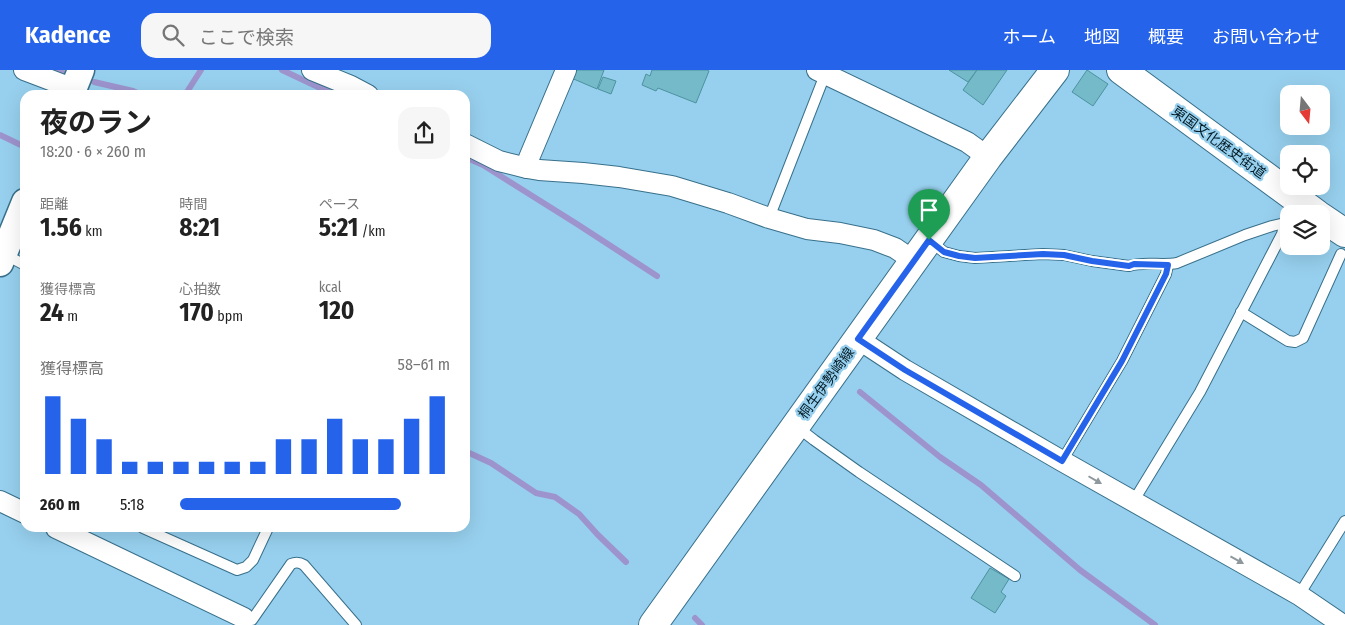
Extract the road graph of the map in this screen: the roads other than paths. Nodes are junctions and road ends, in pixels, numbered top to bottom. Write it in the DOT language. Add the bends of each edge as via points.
graph roads {
  1 [pos="24,70"];
  2 [pos="312,70"];
  3 [pos="566,70"];
  4 [pos="1055,70"];
  5 [pos="1121,70"];
  6 [pos="823,71"];
  7 [pos="359,84"];
  8 [pos="75,85"];
  9 [pos="470,146"];
  10 [pos="988,157"];
  11 [pos="527,168"];
  12 [pos="1289,205"];
  13 [pos="20,216"];
  14 [pos="769,218"];
  15 [pos="1280,223"];
  16 [pos="1330,234"];
  17 [pos="1280,238"];
  18 [pos="1343,243"];
  19 [pos="8,251"];
  20 [pos="921,251"];
  21 [pos="1168,265"];
  22 [pos="1242,312"];
  23 [pos="858,339"];
  24 [pos="795,426"];
  25 [pos="1062,461"];
  26 [pos="0,501"];
  27 [pos="1133,502"];
  28 [pos="20,511"];
  29 [pos="1345,521"];
  30 [pos="64,532"];
  31 [pos="152,532"];
  32 [pos="266,532"];
  33 [pos="1015,576"];
  34 [pos="1299,596"];
  35 [pos="244,618"];
  36 [pos="356,625"];
  37 [pos="653,625"];
  38 [pos="1343,625"];
  1 -- 8 [label="street"];
  2 -- 7 [label="street"];
  3 -- 11 [label="street"];
  4 -- 10 [label="main road, 桐生伊勢崎線"];
  5 -- 12 [label="main road, 東国文化歴史街道"];
  6 -- 10 [label="street" via="967,142"];
  6 -- 14 [label="lane"];
  9 -- 11 [label="street" via="499,161"];
  10 -- 20 [label="main road, 桐生伊勢崎線"];
  11 -- 14 [label="street" via="583,172 672,186"];
  13 -- 19 [label="street"];
  14 -- 20 [label="street" via="807,229"];
  15 -- 21 [label="lane"];
  16 -- 18 [label="main road, 東国文化歴史街道"];
  17 -- 22 [label="lane"];
  18 -- 22 [label="lane" via="1303,338 1288,341"];
  20 -- 21 [label="lane" via="975,258 1064,255 1129,266"];
  20 -- 23 [label="main road, 桐生伊勢崎線"];
  21 -- 25 [label="lane" via="1122,361"];
  22 -- 27 [label="lane" via="1200,392"];
  23 -- 24 [label="main road, 桐生伊勢崎線"];
  23 -- 25 [label="street"];
  24 -- 33 [label="lane"];
  24 -- 37 [label="main road, 桐生伊勢崎線"];
  25 -- 27 [label="street, one-way"];
  26 -- 28 [label="street"];
  27 -- 34 [label="street, one-way"];
  29 -- 34 [label="lane"];
  30 -- 35 [label="street"];
  31 -- 32 [label="lane" via="237,570 252,560"];
  34 -- 38 [label="street"];
  35 -- 36 [label="lane" via="252,620 291,564 300,562"];
}
